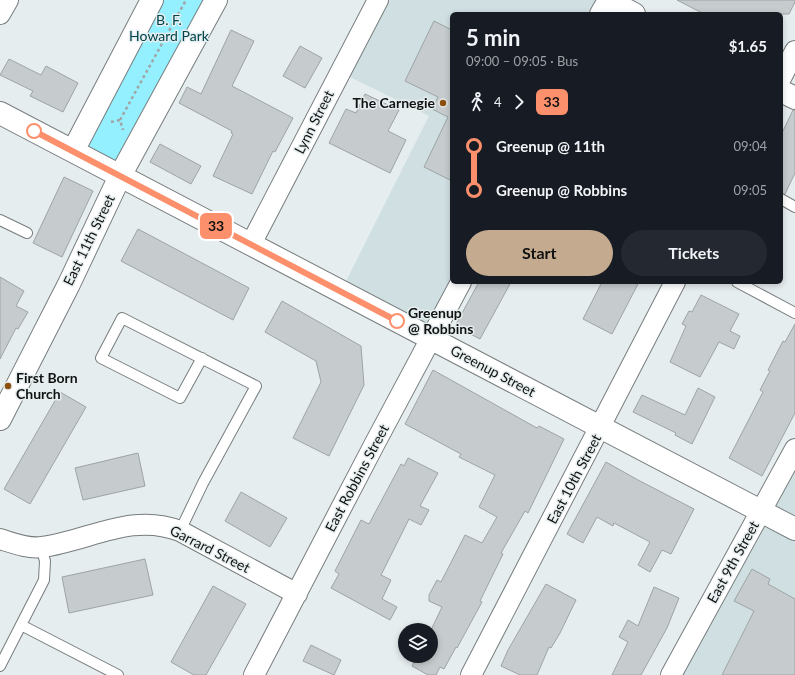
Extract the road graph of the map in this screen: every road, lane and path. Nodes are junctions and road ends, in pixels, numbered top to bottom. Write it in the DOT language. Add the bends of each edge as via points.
graph roads {
  1 [pos="152,0"];
  2 [pos="186,0"];
  3 [pos="216,0"];
  4 [pos="608,0"];
  5 [pos="376,1"];
  6 [pos="601,12"];
  7 [pos="630,12"];
  8 [pos="795,51"];
  9 [pos="783,74"];
  10 [pos="783,92"];
  11 [pos="795,98"];
  12 [pos="0,113"];
  13 [pos="120,120"];
  14 [pos="107,122"];
  15 [pos="120,137"];
  16 [pos="73,152"];
  17 [pos="120,176"];
  18 [pos="783,200"];
  19 [pos="795,207"];
  20 [pos="0,220"];
  21 [pos="27,232"];
  22 [pos="251,244"];
  23 [pos="461,284"];
  24 [pos="674,284"];
  25 [pos="741,284"];
  26 [pos="795,313"];
  27 [pos="432,339"];
  28 [pos="202,358"];
  29 [pos="6,394"];
  30 [pos="0,419"];
  31 [pos="601,427"];
  32 [pos="795,449"];
  33 [pos="761,511"];
  34 [pos="795,529"];
  35 [pos="180,531"];
  36 [pos="0,539"];
  37 [pos="42,547"];
  38 [pos="297,594"];
  39 [pos="20,626"];
  40 [pos="0,666"];
  41 [pos="118,675"];
  42 [pos="254,675"];
  43 [pos="471,675"];
  44 [pos="671,675"];
  1 -- 16 [label="main road"];
  2 -- 13 [label="path"];
  3 -- 17 [label="main road, East 11th Street"];
  4 -- 6 [label="street"];
  4 -- 7 [label="main road"];
  5 -- 22 [label="street, Lynn Street"];
  8 -- 9 [label="street"];
  10 -- 11 [label="main road"];
  12 -- 16 [label="main road, Greenup Street"];
  13 -- 14 [label="path"];
  13 -- 15 [label="path" via="123,130"];
  16 -- 17 [label="main road, Greenup Street"];
  17 -- 22 [label="main road, Greenup Street"];
  17 -- 29 [label="main road, East 11th Street" via="69,284"];
  18 -- 19 [label="lane"];
  20 -- 21 [label="lane"];
  22 -- 27 [label="main road, Greenup Street"];
  23 -- 27 [label="street, East Robbins Street"];
  24 -- 31 [label="street, East 10th Street"];
  25 -- 26 [label="lane"];
  27 -- 31 [label="main road, Greenup Street"];
  27 -- 38 [label="street, East Robbins Street"];
  28 -- 28 [label="lane" via="122,318 101,358 180,398"];
  28 -- 35 [label="lane" via="256,386"];
  29 -- 30 [label="main road, East 11th Street"];
  31 -- 33 [label="main road, Greenup Street"];
  31 -- 43 [label="street, East 10th Street"];
  32 -- 33 [label="street, East 9th Street"];
  33 -- 34 [label="main road, Greenup Street"];
  33 -- 44 [label="street, East 9th Street"];
  35 -- 37 [label="street, Garrard Street" via="169,526 128,525"];
  35 -- 38 [label="street, Garrard Street"];
  36 -- 37 [label="street, Garrard Street" via="20,545"];
  37 -- 39 [label="lane" via="45,561 44,580"];
  38 -- 42 [label="street, East Robbins Street"];
  39 -- 40 [label="lane"];
  39 -- 41 [label="lane"];
}
